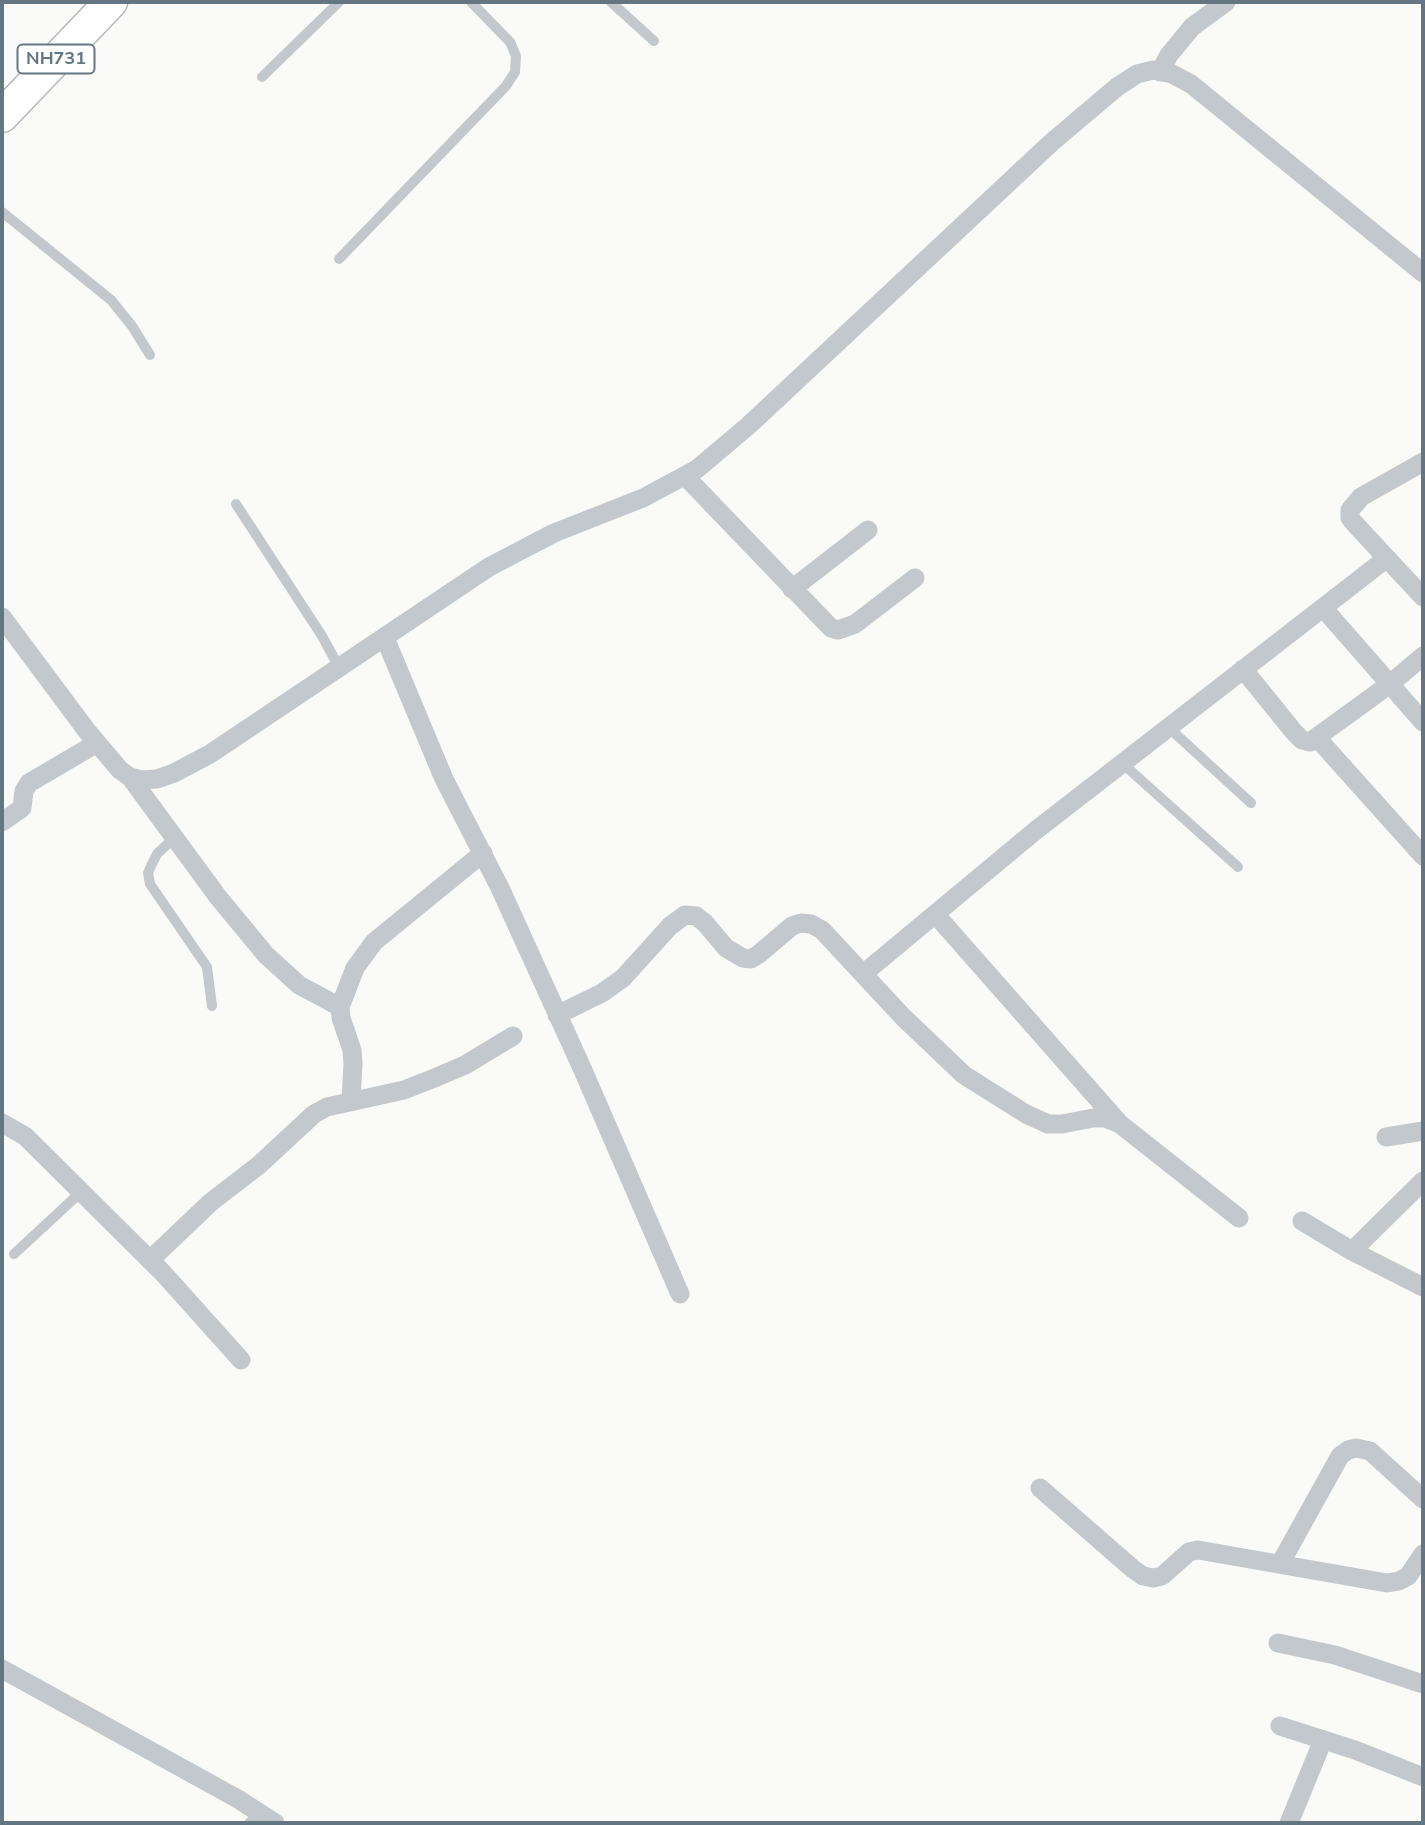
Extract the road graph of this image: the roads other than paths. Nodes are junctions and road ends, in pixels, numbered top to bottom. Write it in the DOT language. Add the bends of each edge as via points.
graph roads {
  1 [pos="111,2"];
  2 [pos="339,2"];
  3 [pos="471,2"];
  4 [pos="611,2"];
  5 [pos="1226,2"];
  6 [pos="654,41"];
  7 [pos="1160,72"];
  8 [pos="262,77"];
  9 [pos="2,116"];
  10 [pos="2,212"];
  11 [pos="339,259"];
  12 [pos="1423,272"];
  13 [pos="150,355"];
  14 [pos="1423,461"];
  15 [pos="685,476"];
  16 [pos="236,504"];
  17 [pos="868,530"];
  18 [pos="1387,558"];
  19 [pos="915,578"];
  20 [pos="792,589"];
  21 [pos="1421,590"];
  22 [pos="1324,609"];
  23 [pos="2,617"];
  24 [pos="385,638"];
  25 [pos="1423,656"];
  26 [pos="340,669"];
  27 [pos="1243,669"];
  28 [pos="1390,684"];
  29 [pos="1423,722"];
  30 [pos="1168,727"];
  31 [pos="1318,739"];
  32 [pos="97,743"];
  33 [pos="1122,763"];
  34 [pos="130,777"];
  35 [pos="1251,803"];
  36 [pos="2,822"];
  37 [pos="175,837"];
  38 [pos="483,853"];
  39 [pos="1423,856"];
  40 [pos="1238,867"];
  41 [pos="936,915"];
  42 [pos="863,974"];
  43 [pos="212,1006"];
  44 [pos="340,1007"];
  45 [pos="557,1015"];
  46 [pos="513,1035"];
  47 [pos="351,1100"];
  48 [pos="2,1123"];
  49 [pos="1120,1124"];
  50 [pos="1423,1131"];
  51 [pos="1386,1136"];
  52 [pos="1423,1181"];
  53 [pos="81,1192"];
  54 [pos="1239,1219"];
  55 [pos="1302,1221"];
  56 [pos="1352,1251"];
  57 [pos="14,1254"];
  58 [pos="150,1260"];
  59 [pos="1423,1287"];
  60 [pos="680,1294"];
  61 [pos="241,1360"];
  62 [pos="1040,1488"];
  63 [pos="1423,1499"];
  64 [pos="1423,1554"];
  65 [pos="1280,1564"];
  66 [pos="1278,1643"];
  67 [pos="2,1669"];
  68 [pos="1423,1684"];
  69 [pos="1280,1726"];
  70 [pos="1323,1740"];
  71 [pos="1423,1777"];
  72 [pos="262,1820"];
  73 [pos="1289,1823"];
  1 -- 9 [label="highway, NH731"];
  2 -- 8 [label="lane"];
  3 -- 11 [label="lane" via="510,42 515,72"];
  4 -- 6 [label="lane"];
  5 -- 7 [label="street" via="1192,27"];
  7 -- 12 [label="street" via="1191,84"];
  7 -- 15 [label="street" via="1137,74 1117,86 718,454"];
  10 -- 13 [label="lane" via="111,300"];
  14 -- 18 [label="street" via="1361,497 1350,510 1350,518"];
  15 -- 20 [label="street"];
  15 -- 24 [label="street" via="516,551"];
  16 -- 26 [label="lane"];
  17 -- 20 [label="street"];
  18 -- 21 [label="street"];
  18 -- 22 [label="street"];
  19 -- 20 [label="street" via="855,624 838,630 823,622"];
  22 -- 27 [label="street"];
  22 -- 28 [label="street"];
  23 -- 32 [label="street"];
  24 -- 26 [label="street"];
  24 -- 38 [label="street" via="444,779"];
  25 -- 28 [label="street"];
  26 -- 34 [label="street" via="186,767 157,779"];
  27 -- 30 [label="street"];
  27 -- 31 [label="street" via="1302,740"];
  28 -- 29 [label="street"];
  28 -- 31 [label="street"];
  30 -- 33 [label="street"];
  30 -- 35 [label="lane"];
  31 -- 39 [label="street"];
  32 -- 34 [label="street"];
  32 -- 36 [label="street" via="29,783 22,808"];
  33 -- 40 [label="lane"];
  33 -- 41 [label="street"];
  34 -- 37 [label="street"];
  37 -- 43 [label="lane" via="150,866 150,884 206,967"];
  37 -- 44 [label="street" via="266,955 299,985"];
  38 -- 44 [label="street" via="374,942 355,968"];
  38 -- 45 [label="street"];
  41 -- 42 [label="street"];
  41 -- 49 [label="street"];
  42 -- 45 [label="street" via="811,924 792,926 759,954 743,958 726,948 696,916 685,915 623,978"];
  42 -- 49 [label="street" via="964,1075 1026,1114 1048,1124 1105,1118"];
  44 -- 47 [label="street" via="352,1051"];
  45 -- 60 [label="street"];
  46 -- 47 [label="street" via="432,1079 404,1090"];
  47 -- 58 [label="street" via="327,1107 299,1126"];
  48 -- 53 [label="street" via="25,1136"];
  49 -- 54 [label="street"];
  50 -- 51 [label="street"];
  52 -- 56 [label="street"];
  53 -- 57 [label="lane"];
  53 -- 58 [label="street"];
  55 -- 56 [label="street"];
  56 -- 59 [label="street"];
  58 -- 61 [label="street"];
  62 -- 65 [label="street" via="1143,1576 1162,1576 1189,1552 1198,1550"];
  63 -- 65 [label="street" via="1370,1451 1348,1451 1340,1456"];
  64 -- 65 [label="street" via="1408,1576 1387,1583"];
  66 -- 68 [label="street"];
  67 -- 72 [label="street" via="226,1792"];
  69 -- 70 [label="street"];
  70 -- 71 [label="street"];
  70 -- 73 [label="street"];
}
